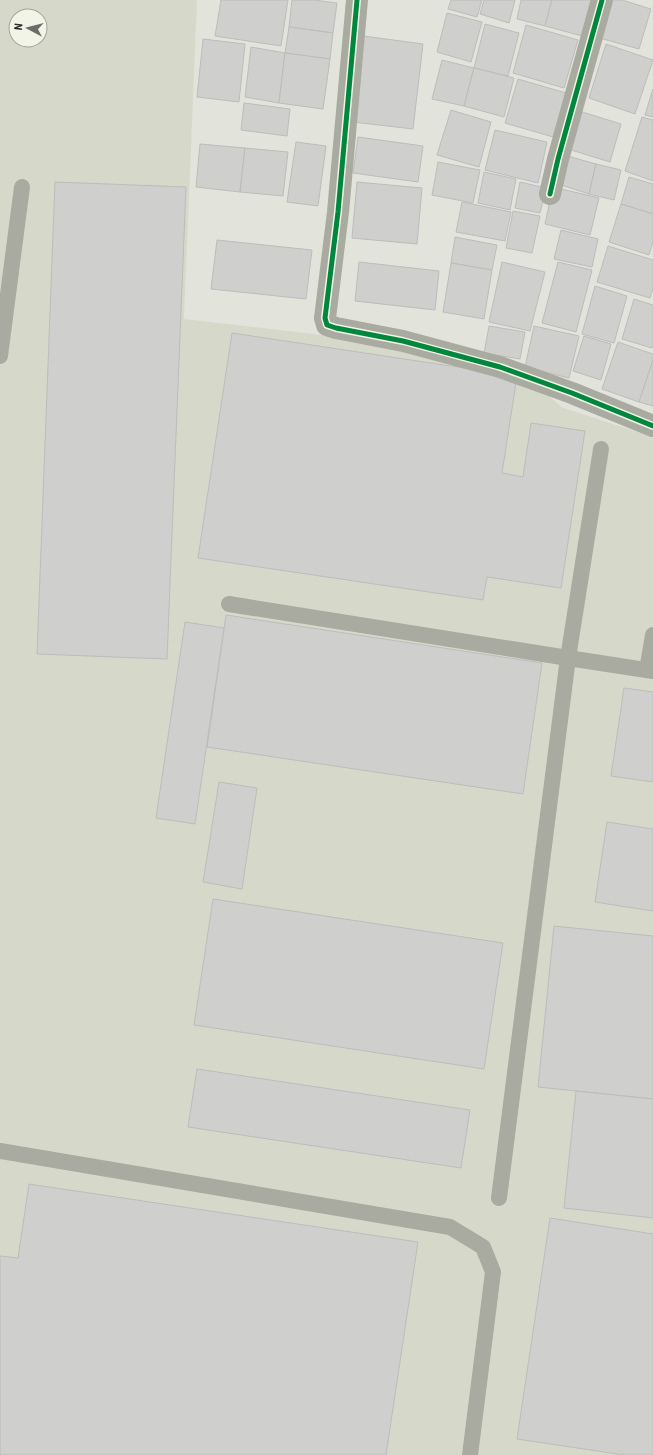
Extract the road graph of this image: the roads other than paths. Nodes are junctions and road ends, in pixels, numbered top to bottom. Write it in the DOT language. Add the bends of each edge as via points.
graph roads {
  1 [pos="357,0"];
  2 [pos="602,0"];
  3 [pos="22,187"];
  4 [pos="550,194"];
  5 [pos="0,356"];
  6 [pos="653,426"];
  7 [pos="601,449"];
  8 [pos="229,604"];
  9 [pos="653,635"];
  10 [pos="568,658"];
  11 [pos="650,671"];
  12 [pos="0,1151"];
  13 [pos="499,1198"];
  14 [pos="470,1455"];
  1 -- 6 [label="street" via="338,212 325,318 327,325 403,341 500,367"];
  2 -- 4 [label="street"];
  3 -- 5 [label="lane"];
  7 -- 10 [label="lane"];
  8 -- 10 [label="lane"];
  9 -- 11 [label="lane"];
  10 -- 11 [label="lane"];
  10 -- 13 [label="lane"];
  12 -- 14 [label="lane" via="450,1227 484,1247 492,1272"];
}
